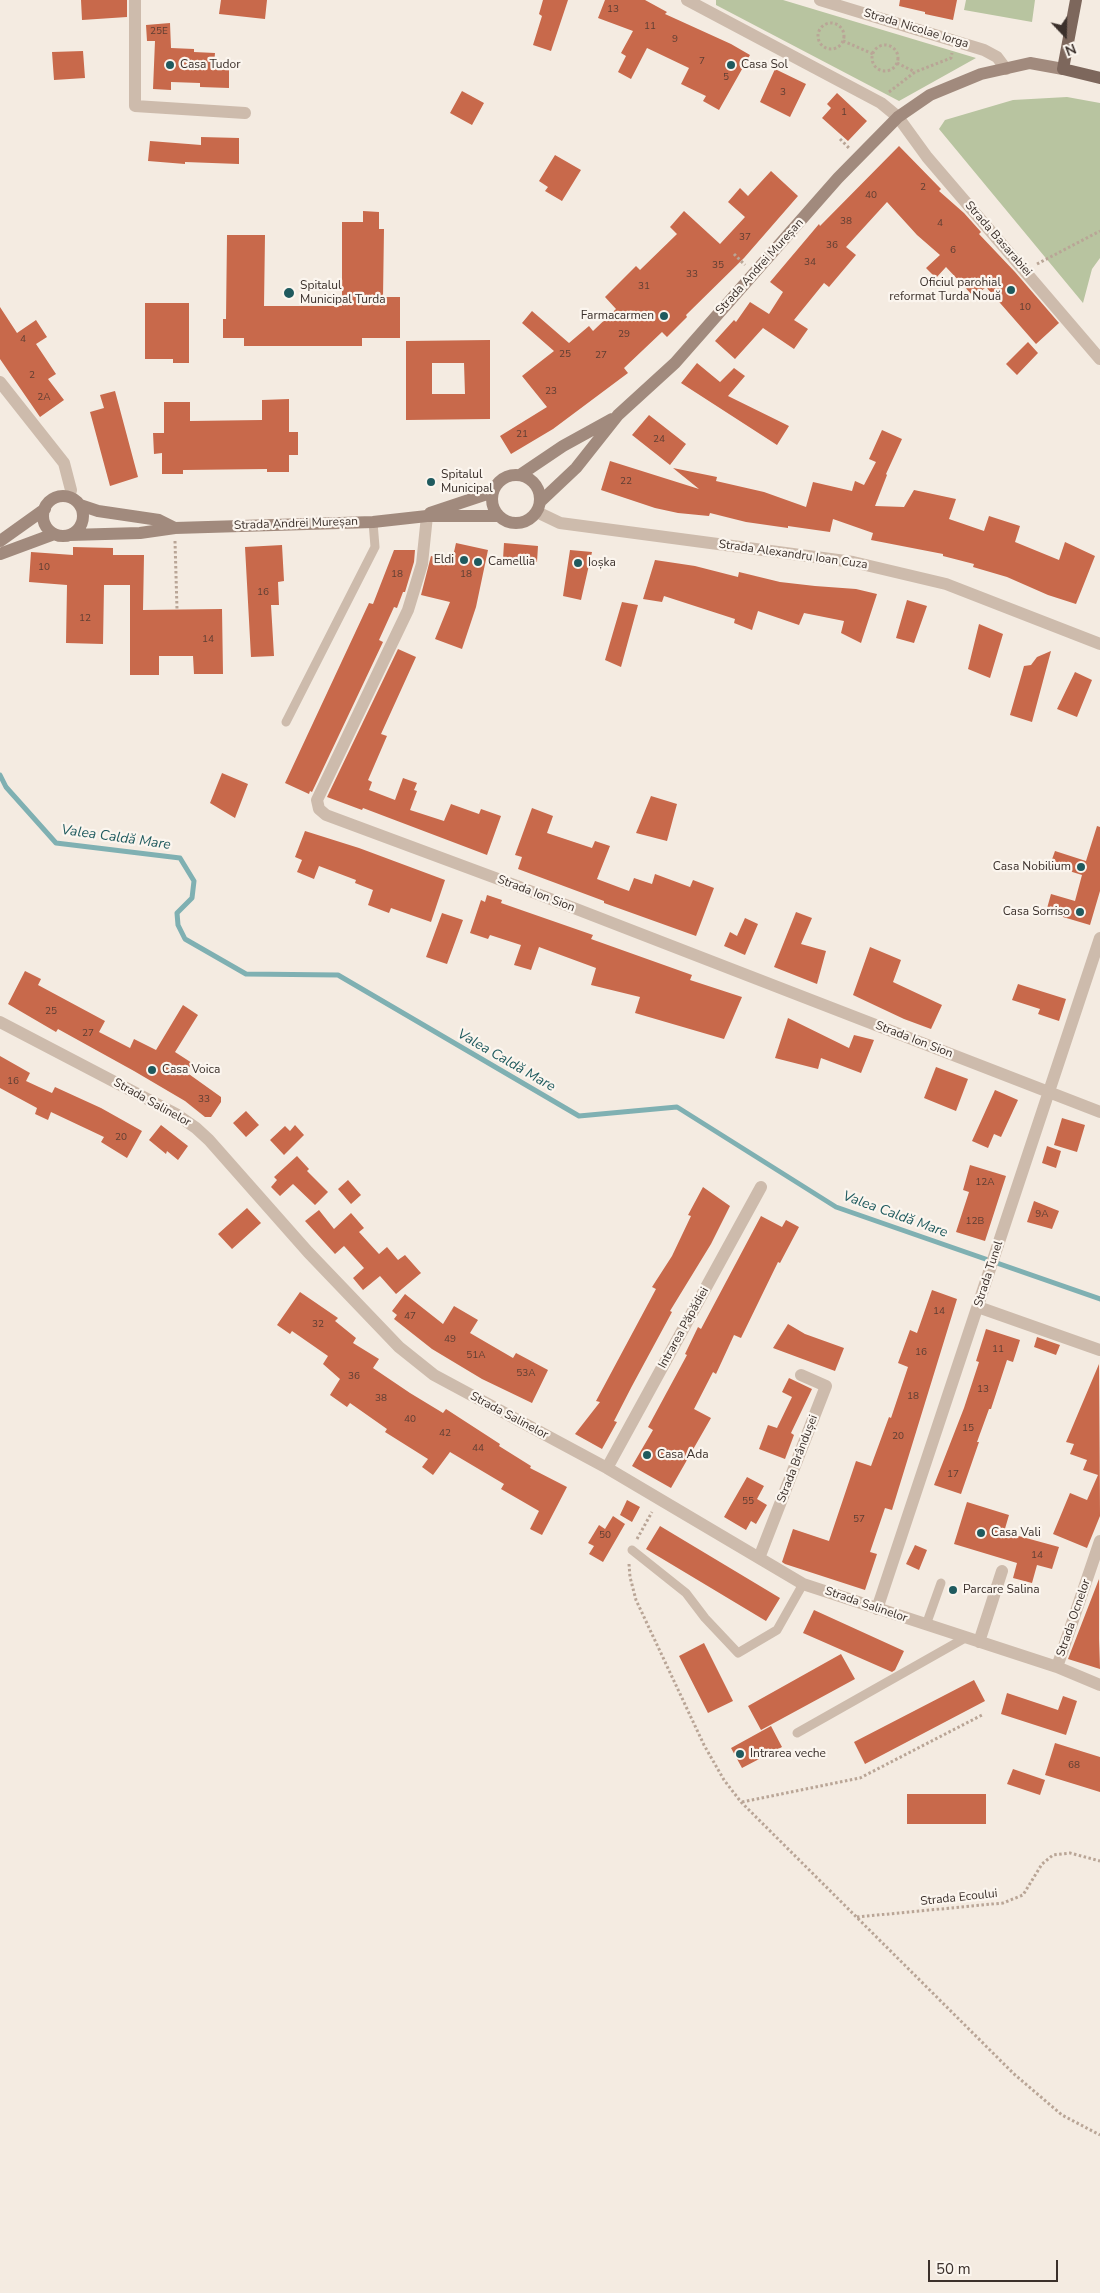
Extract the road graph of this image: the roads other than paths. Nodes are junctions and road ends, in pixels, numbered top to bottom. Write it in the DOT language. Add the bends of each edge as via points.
graph roads {
  1 [pos="135,0"];
  2 [pos="687,0"];
  3 [pos="820,0"];
  4 [pos="1076,0"];
  5 [pos="708,6"];
  6 [pos="1006,68"];
  7 [pos="1063,69"];
  8 [pos="1100,78"];
  9 [pos="245,114"];
  10 [pos="898,117"];
  11 [pos="1100,358"];
  12 [pos="0,382"];
  13 [pos="618,415"];
  14 [pos="520,475"];
  15 [pos="493,492"];
  16 [pos="69,496"];
  17 [pos="80,505"];
  18 [pos="539,506"];
  19 [pos="44,509"];
  20 [pos="498,516"];
  21 [pos="421,517"];
  22 [pos="374,522"];
  23 [pos="175,528"];
  24 [pos="54,534"];
  25 [pos="70,535"];
  26 [pos="0,541"];
  27 [pos="0,554"];
  28 [pos="1100,644"];
  29 [pos="286,722"];
  30 [pos="1100,938"];
  31 [pos="0,1022"];
  32 [pos="1049,1093"];
  33 [pos="1100,1112"];
  34 [pos="761,1187"];
  35 [pos="978,1307"];
  36 [pos="1100,1350"];
  37 [pos="801,1375"];
  38 [pos="608,1468"];
  39 [pos="1100,1541"];
  40 [pos="632,1550"];
  41 [pos="759,1558"];
  42 [pos="1002,1571"];
  43 [pos="941,1583"];
  44 [pos="803,1584"];
  45 [pos="877,1609"];
  46 [pos="926,1625"];
  47 [pos="966,1638"];
  48 [pos="979,1642"];
  49 [pos="1058,1667"];
  50 [pos="1100,1685"];
  51 [pos="797,1734"];
  1 -- 9 [label="street" via="135,106"];
  2 -- 5 [label="street"];
  3 -- 6 [label="street, Strada Nicolae Iorga" via="955,40 990,53"];
  4 -- 7 [label="main road"];
  5 -- 10 [label="street" via="881,103"];
  6 -- 7 [label="main road, Strada Andrei Mureșan" via="1030,63"];
  6 -- 10 [label="main road, Strada Andrei Mureșan" via="981,74 930,95"];
  7 -- 8 [label="main road"];
  10 -- 11 [label="street, Strada Basarabiei" via="927,157"];
  10 -- 13 [label="main road, Strada Andrei Mureșan" via="838,178 675,363"];
  12 -- 16 [label="street" via="64,463 71,490"];
  13 -- 14 [label="main road, Strada Andrei Mureșan" via="562,446"];
  13 -- 18 [label="main road, Strada Andrei Mureșan" via="576,468"];
  14 -- 15 [label="main road" via="503,478"];
  14 -- 18 [label="main road" via="539,489"];
  15 -- 20 [label="main road" via="492,505"];
  15 -- 21 [label="main road, Strada Andrei Mureșan"];
  16 -- 17 [label="main road, Strada Andrei Mureșan"];
  16 -- 19 [label="main road" via="54,498"];
  17 -- 23 [label="main road, Strada Andrei Mureșan" via="98,512 159,520"];
  17 -- 25 [label="main road" via="81,526"];
  18 -- 20 [label="main road" via="526,522 511,523"];
  18 -- 28 [label="street, Strada Alexandru Ioan Cuza" via="565,524 844,561 946,584"];
  19 -- 24 [label="main road" via="45,523"];
  19 -- 26 [label="main road"];
  20 -- 21 [label="main road, Strada Andrei Mureșan"];
  21 -- 22 [label="main road, Strada Andrei Mureșan"];
  21 -- 32 [label="street, Strada Ion Sion" via="422,564 408,610 317,800 326,815"];
  22 -- 23 [label="main road, Strada Andrei Mureșan"];
  22 -- 29 [label="lane" via="375,547"];
  23 -- 25 [label="main road, Strada Andrei Mureșan" via="140,533"];
  24 -- 25 [label="main road, Strada Andrei Mureșan"];
  24 -- 27 [label="main road, Strada Andrei Mureșan"];
  30 -- 32 [label="street, Strada Tunel"];
  31 -- 38 [label="street, Strada Salinelor" via="176,1114 196,1128 399,1347 434,1375"];
  32 -- 33 [label="street"];
  32 -- 35 [label="street, Strada Tunel"];
  34 -- 38 [label="street, Intrarea Păpădiei"];
  35 -- 36 [label="street"];
  35 -- 45 [label="street, Strada Tunel"];
  37 -- 41 [label="street, Strada Brândușei" via="826,1386"];
  38 -- 41 [label="street, Strada Salinelor"];
  39 -- 49 [label="street, Strada Ocnelor"];
  40 -- 44 [label="lane" via="686,1592 738,1653 777,1630"];
  41 -- 44 [label="street, Strada Salinelor"];
  42 -- 48 [label="street"];
  43 -- 46 [label="lane"];
  44 -- 45 [label="street, Strada Salinelor"];
  45 -- 46 [label="street, Strada Salinelor"];
  46 -- 47 [label="street, Strada Salinelor"];
  47 -- 48 [label="street, Strada Salinelor"];
  47 -- 51 [label="lane"];
  48 -- 49 [label="street, Strada Salinelor"];
  49 -- 50 [label="street, Strada Salinelor"];
}
